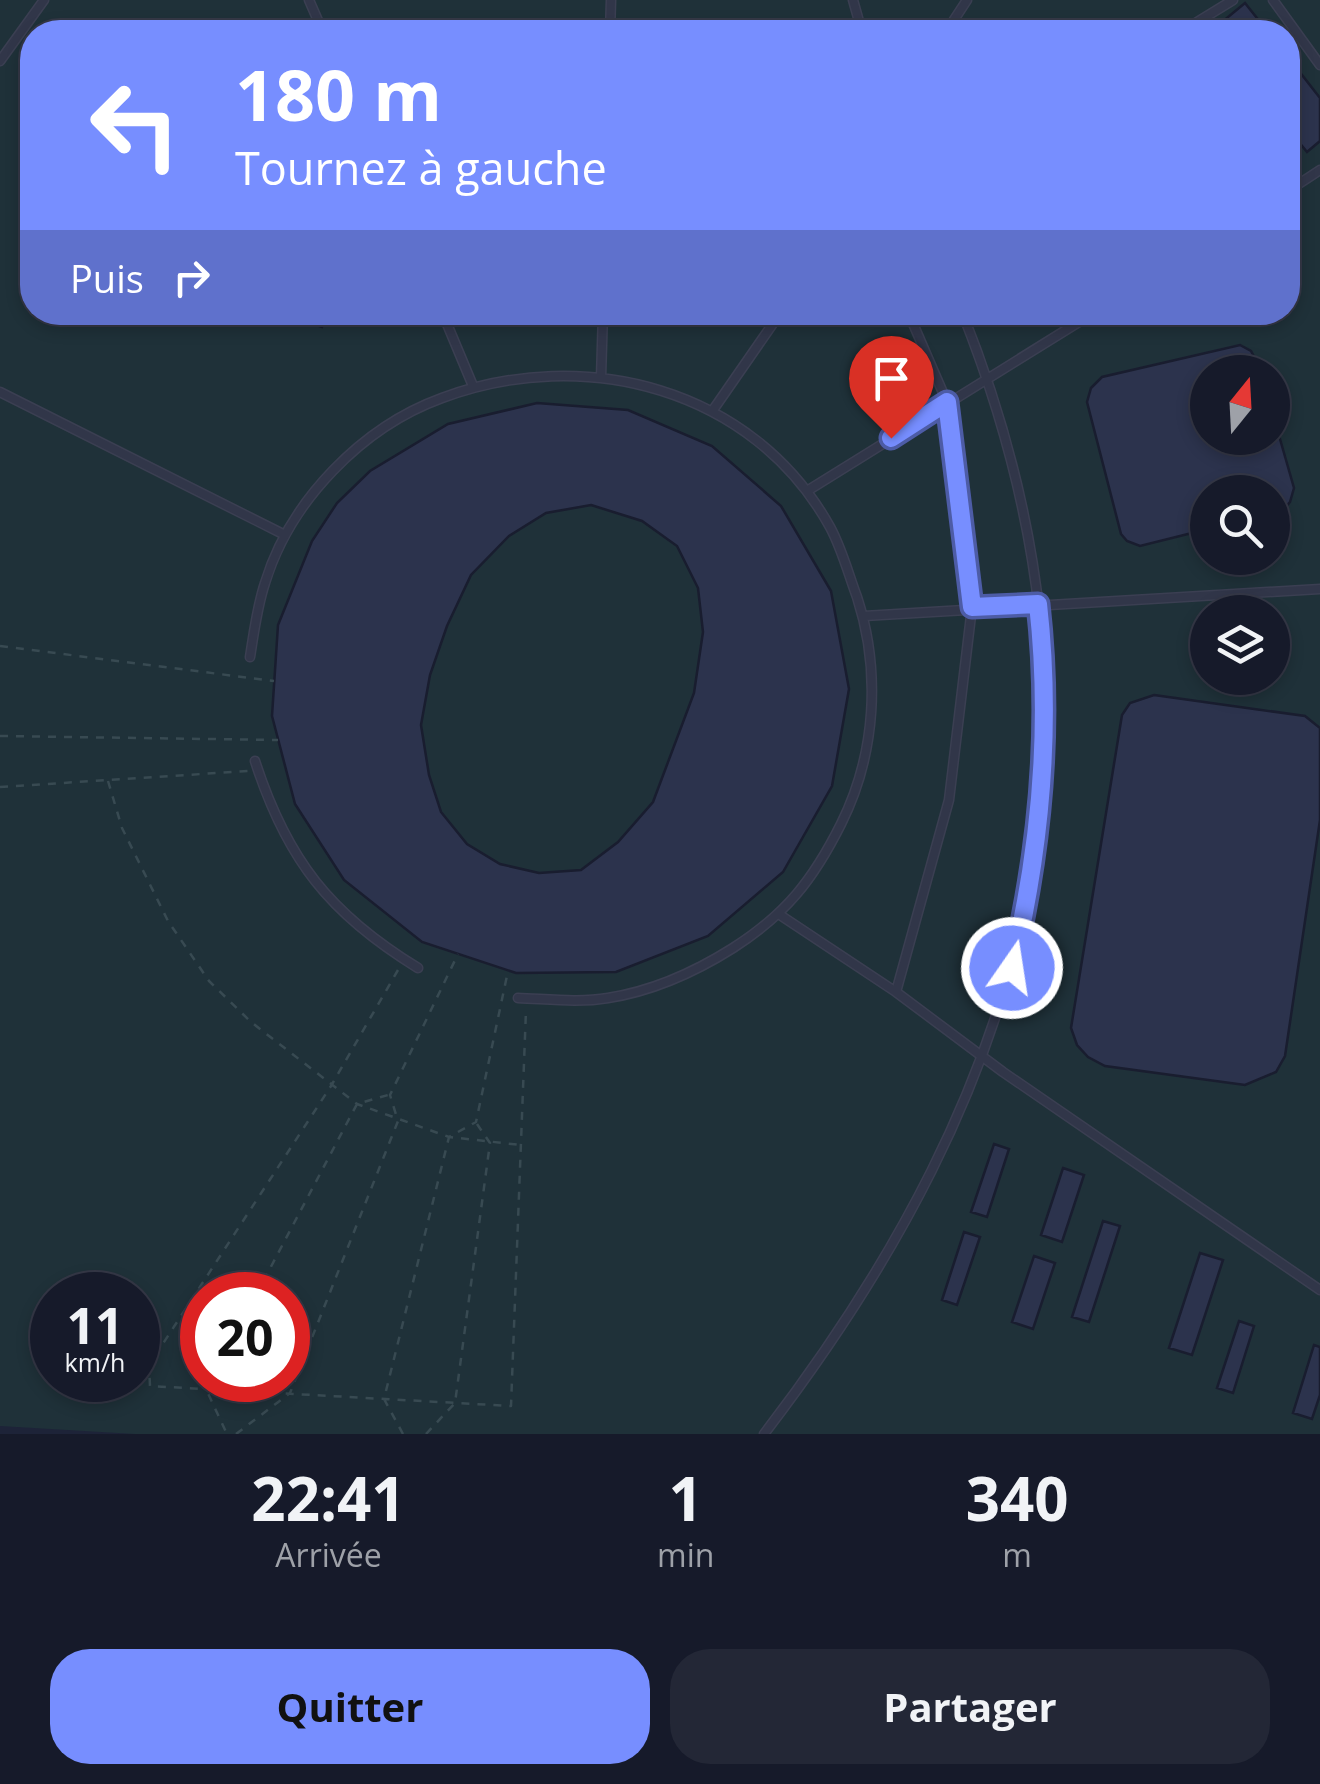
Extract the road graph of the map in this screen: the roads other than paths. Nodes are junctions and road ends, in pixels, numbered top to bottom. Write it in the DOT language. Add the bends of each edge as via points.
graph roads {
  1 [pos="1233,0"];
  2 [pos="1200,20"];
  3 [pos="20,33"];
  4 [pos="1300,37"];
  5 [pos="0,61"];
  6 [pos="1320,65"];
  7 [pos="447,325"];
  8 [pos="603,325"];
  9 [pos="773,325"];
  10 [pos="914,325"];
  11 [pos="967,325"];
  12 [pos="1075,325"];
  13 [pos="602,378"];
  14 [pos="988,380"];
  15 [pos="473,386"];
  16 [pos="0,392"];
  17 [pos="947,402"];
  18 [pos="713,410"];
  19 [pos="806,492"];
  20 [pos="285,536"];
  21 [pos="1320,588"];
  22 [pos="1038,604"];
  23 [pos="972,607"];
  24 [pos="864,616"];
  25 [pos="250,657"];
  26 [pos="257,765"];
  27 [pos="780,915"];
  28 [pos="418,968"];
  29 [pos="896,992"];
  30 [pos="522,998"];
  31 [pos="983,1058"];
  32 [pos="1320,1290"];
  33 [pos="764,1434"];
  1 -- 2 [label="lane"];
  3 -- 5 [label="lane"];
  4 -- 6 [label="lane"];
  7 -- 15 [label="lane"];
  8 -- 13 [label="lane"];
  9 -- 18 [label="lane"];
  10 -- 17 [label="lane"];
  11 -- 14 [label="lane"];
  12 -- 14 [label="lane"];
  13 -- 15 [label="lane" via="526,375"];
  13 -- 18 [label="lane"];
  14 -- 17 [label="lane"];
  14 -- 22 [label="lane" via="1020,491"];
  15 -- 20 [label="lane" via="426,403 359,446"];
  16 -- 20 [label="lane"];
  17 -- 19 [label="lane"];
  17 -- 23 [label="lane"];
  18 -- 19 [label="lane"];
  19 -- 24 [label="lane" via="844,558"];
  20 -- 25 [label="lane" via="266,581"];
  21 -- 22 [label="lane"];
  22 -- 23 [label="lane"];
  22 -- 31 [label="lane" via="1046,715 1034,869"];
  23 -- 24 [label="lane"];
  23 -- 29 [label="lane" via="949,800"];
  24 -- 27 [label="lane" via="873,688 860,776 832,842"];
  26 -- 28 [label="lane" via="302,867 368,936"];
  27 -- 29 [label="lane"];
  27 -- 30 [label="lane" via="669,982 607,999"];
  29 -- 31 [label="lane"];
  31 -- 32 [label="lane"];
  31 -- 33 [label="lane" via="915,1208 812,1373"];
}
